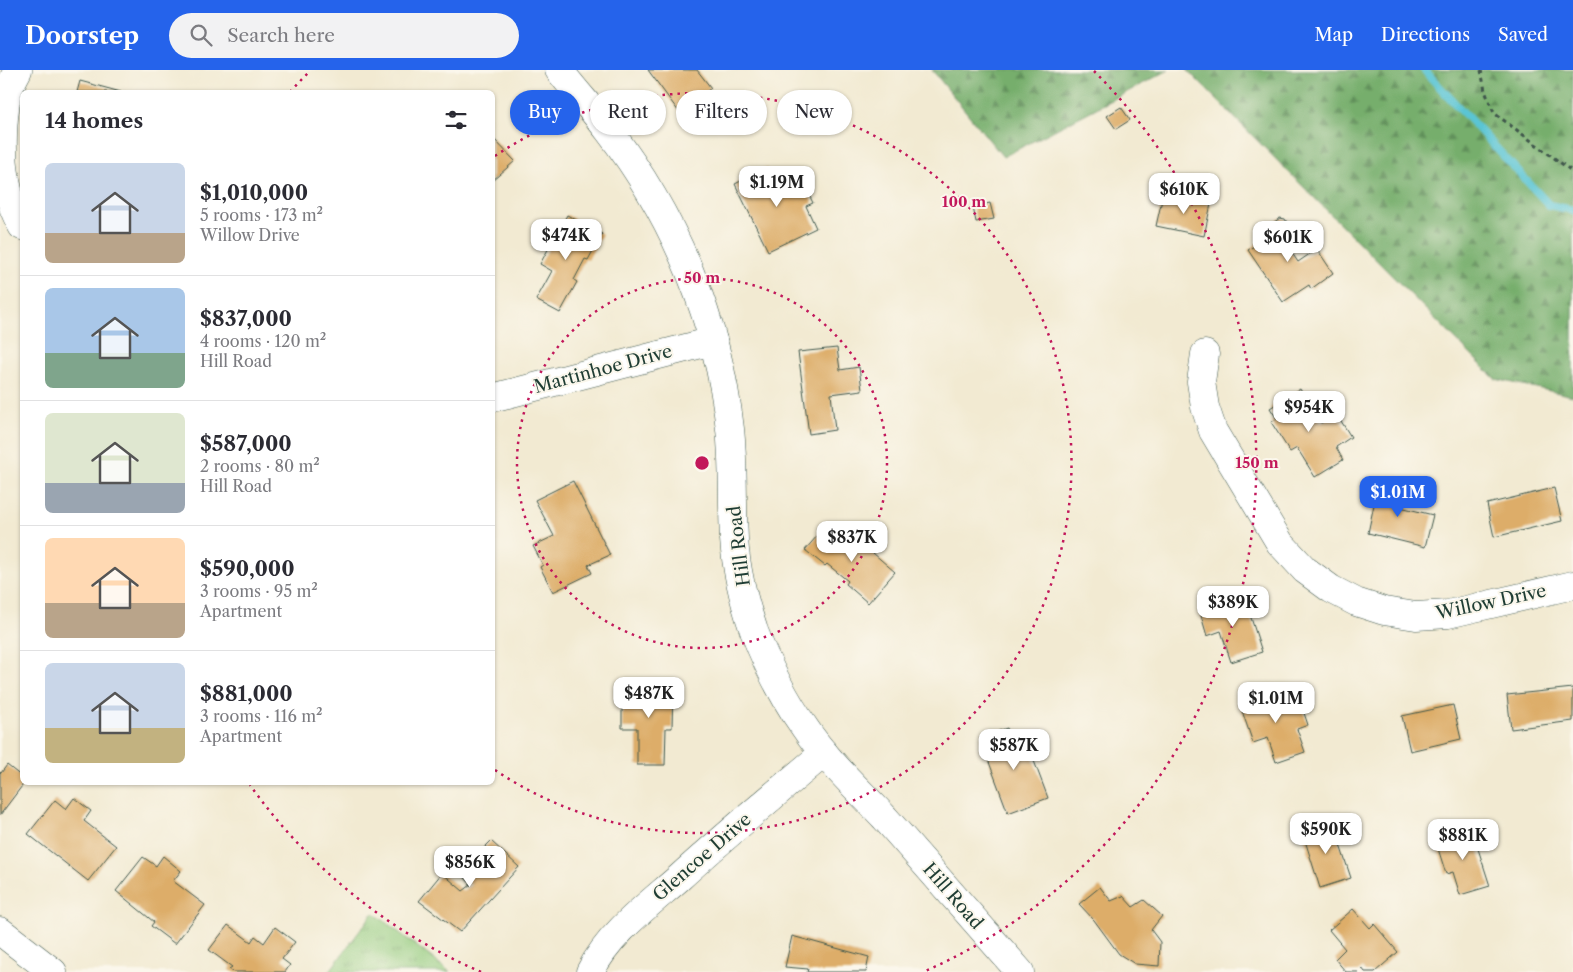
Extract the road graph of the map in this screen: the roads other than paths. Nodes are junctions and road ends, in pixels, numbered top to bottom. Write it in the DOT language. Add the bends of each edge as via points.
graph roads {
  1 [pos="18,70"];
  2 [pos="559,70"];
  3 [pos="20,222"];
  4 [pos="713,341"];
  5 [pos="1205,354"];
  6 [pos="495,397"];
  7 [pos="1573,584"];
  8 [pos="824,753"];
  9 [pos="0,931"];
  10 [pos="53,972"];
  11 [pos="590,972"];
  12 [pos="1020,972"];
  1 -- 3 [label="street" via="7,93 1,124 1,156 6,188"];
  2 -- 4 [label="street, Hill Road" via="610,131 646,185 677,242"];
  4 -- 6 [label="street, Martinhoe Drive"];
  4 -- 8 [label="street, Hill Road" via="731,431 734,542 741,582 754,630 774,676 804,728"];
  5 -- 7 [label="street, Willow Drive" via="1201,382 1204,407 1213,431 1280,543 1305,570 1331,589 1384,611 1416,616 1448,614"];
  8 -- 11 [label="street, Glencoe Drive" via="646,907 605,947"];
  8 -- 12 [label="street, Hill Road"];
  9 -- 10 [label="street"];
}
